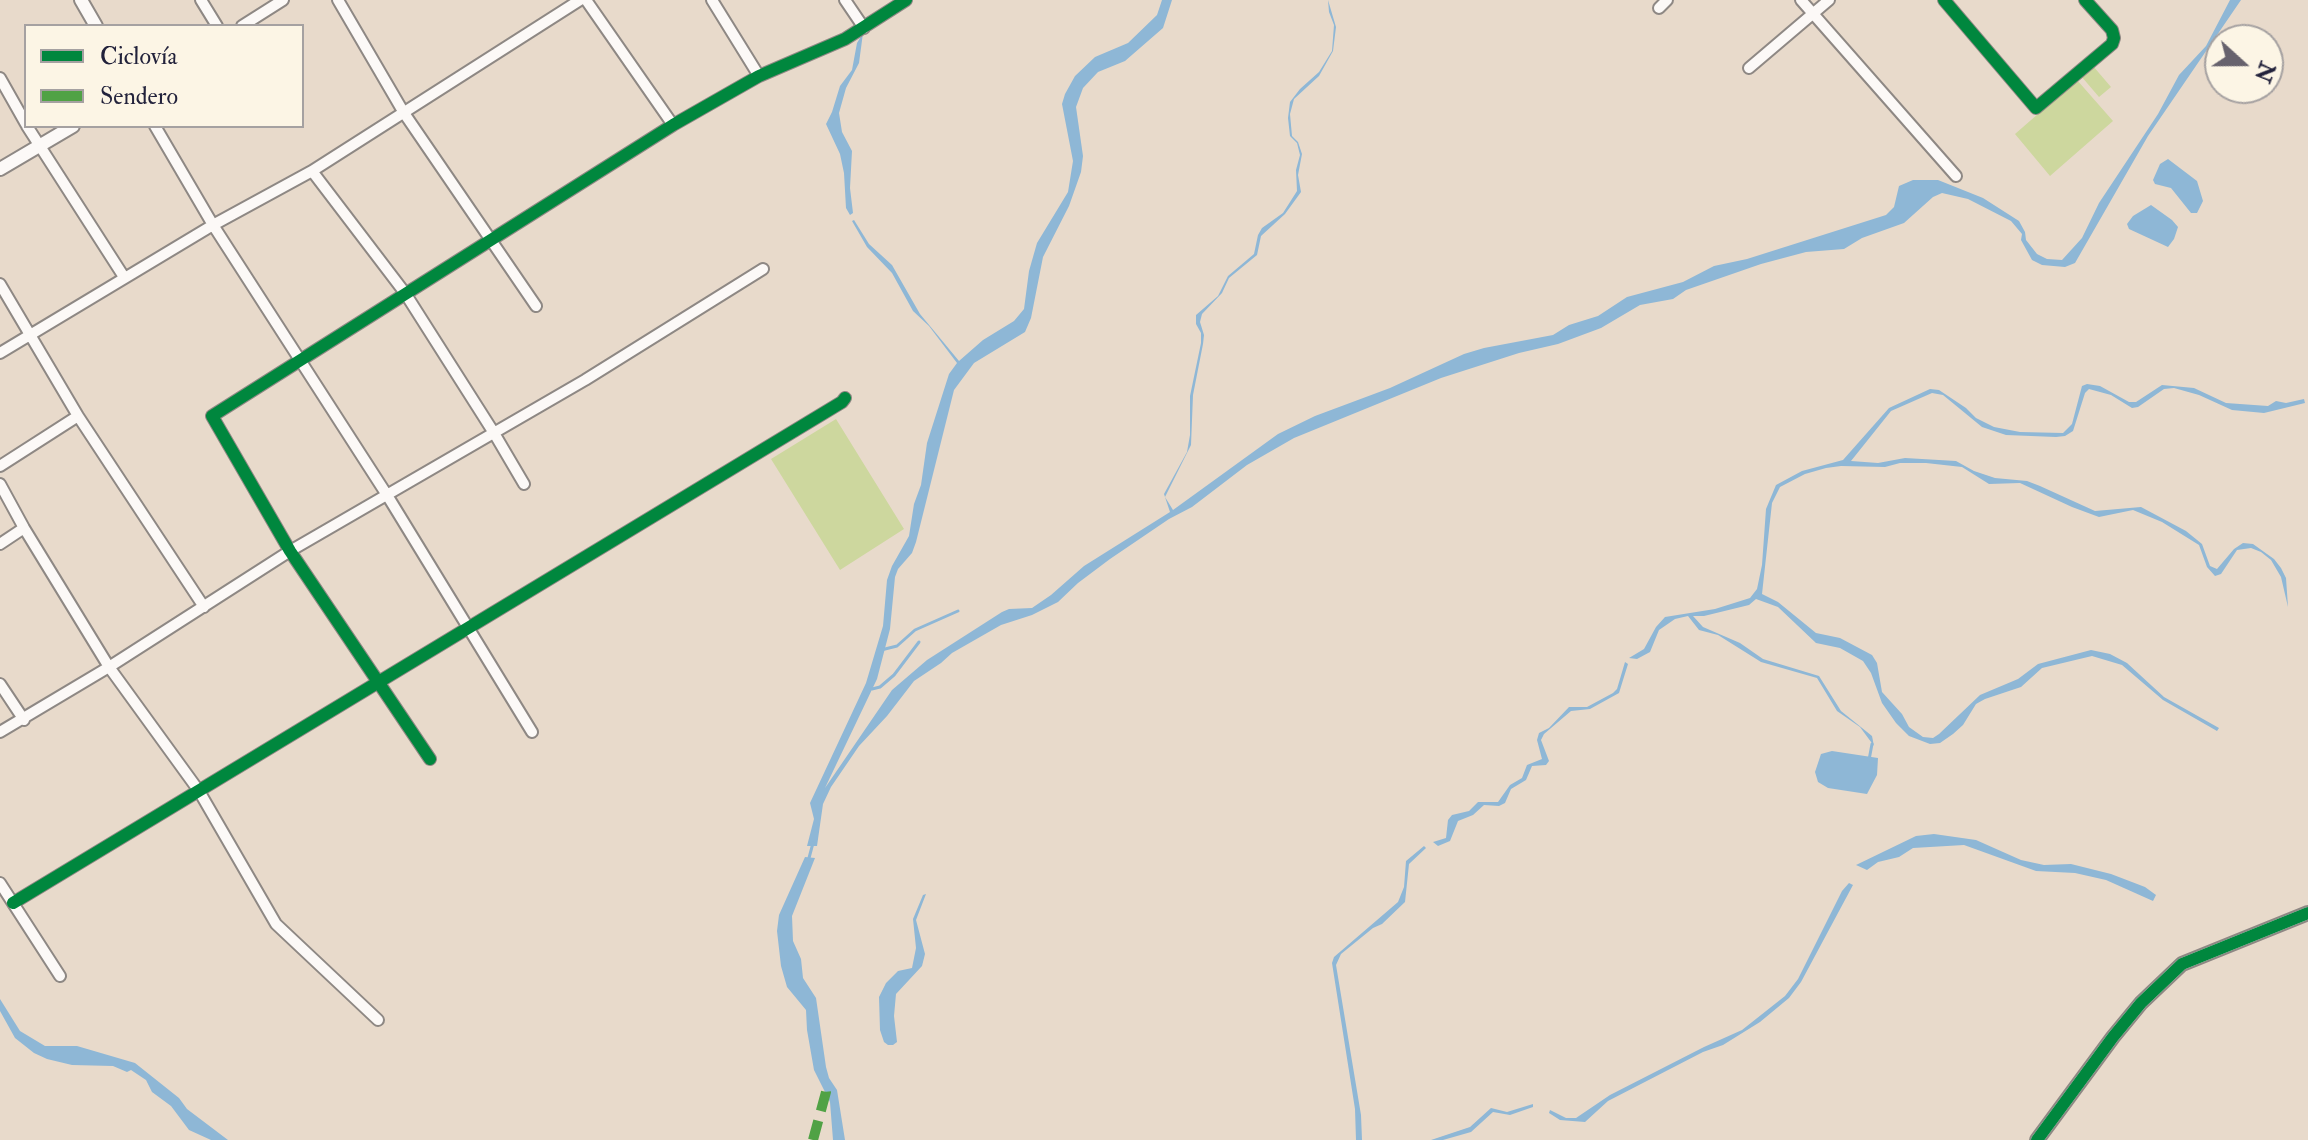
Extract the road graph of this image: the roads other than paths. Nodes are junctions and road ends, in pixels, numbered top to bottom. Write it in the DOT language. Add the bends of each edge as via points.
graph roads {
  1 [pos="81,0"];
  2 [pos="201,0"];
  3 [pos="283,0"];
  4 [pos="338,0"];
  5 [pos="580,0"];
  6 [pos="586,0"];
  7 [pos="712,0"];
  8 [pos="845,0"];
  9 [pos="906,0"];
  10 [pos="1801,0"];
  11 [pos="1829,0"];
  12 [pos="1944,0"];
  13 [pos="2085,0"];
  14 [pos="1813,14"];
  15 [pos="95,24"];
  16 [pos="216,24"];
  17 [pos="245,24"];
  18 [pos="864,28"];
  19 [pos="1749,68"];
  20 [pos="759,76"];
  21 [pos="0,78"];
  22 [pos="404,113"];
  23 [pos="24,120"];
  24 [pos="673,125"];
  25 [pos="29,128"];
  26 [pos="70,128"];
  27 [pos="156,128"];
  28 [pos="39,146"];
  29 [pos="0,169"];
  30 [pos="312,171"];
  31 [pos="1956,176"];
  32 [pos="213,225"];
  33 [pos="492,240"];
  34 [pos="763,269"];
  35 [pos="124,277"];
  36 [pos="0,284"];
  37 [pos="405,293"];
  38 [pos="536,306"];
  39 [pos="30,334"];
  40 [pos="0,353"];
  41 [pos="298,359"];
  42 [pos="845,398"];
  43 [pos="78,416"];
  44 [pos="494,433"];
  45 [pos="0,466"];
  46 [pos="0,484"];
  47 [pos="524,484"];
  48 [pos="387,495"];
  49 [pos="24,528"];
  50 [pos="0,544"];
  51 [pos="290,551"];
  52 [pos="204,607"];
  53 [pos="468,628"];
  54 [pos="109,667"];
  55 [pos="0,684"];
  56 [pos="378,684"];
  57 [pos="24,720"];
  58 [pos="0,732"];
  59 [pos="532,732"];
  60 [pos="430,759"];
  61 [pos="199,791"];
  62 [pos="0,883"];
  63 [pos="13,903"];
  64 [pos="2308,913"];
  65 [pos="60,976"];
  66 [pos="378,1020"];
  67 [pos="2037,1140"];
  1 -- 15 [label="street"];
  2 -- 16 [label="street"];
  3 -- 17 [label="street"];
  4 -- 22 [label="street"];
  5 -- 22 [label="street"];
  6 -- 24 [label="street"];
  7 -- 20 [label="street"];
  8 -- 18 [label="street"];
  9 -- 18 [label="street"];
  10 -- 14 [label="street"];
  11 -- 14 [label="street"];
  12 -- 13 [label="street" via="2036,108 2112,44 2112,30"];
  14 -- 19 [label="street"];
  14 -- 31 [label="street"];
  18 -- 20 [label="street"];
  20 -- 24 [label="street"];
  21 -- 23 [label="street"];
  22 -- 30 [label="street"];
  22 -- 33 [label="street"];
  24 -- 33 [label="street"];
  25 -- 28 [label="street"];
  26 -- 28 [label="street"];
  27 -- 32 [label="street"];
  28 -- 29 [label="street"];
  28 -- 35 [label="street"];
  30 -- 32 [label="street"];
  30 -- 37 [label="street"];
  32 -- 35 [label="street"];
  32 -- 41 [label="street"];
  33 -- 37 [label="street"];
  33 -- 38 [label="street"];
  34 -- 44 [label="street"];
  35 -- 39 [label="street"];
  36 -- 39 [label="street"];
  37 -- 41 [label="street"];
  37 -- 44 [label="street"];
  39 -- 40 [label="street"];
  39 -- 43 [label="street"];
  41 -- 48 [label="street"];
  41 -- 51 [label="street" via="212,416"];
  42 -- 53 [label="street"];
  43 -- 45 [label="street"];
  43 -- 52 [label="street"];
  44 -- 47 [label="street"];
  44 -- 48 [label="street"];
  46 -- 49 [label="street"];
  48 -- 51 [label="street"];
  48 -- 53 [label="street"];
  49 -- 50 [label="street"];
  49 -- 54 [label="street"];
  51 -- 52 [label="street"];
  51 -- 56 [label="street"];
  52 -- 54 [label="street"];
  53 -- 56 [label="street"];
  53 -- 59 [label="street"];
  54 -- 57 [label="street"];
  54 -- 61 [label="street"];
  55 -- 57 [label="street"];
  56 -- 60 [label="street"];
  56 -- 61 [label="street"];
  57 -- 58 [label="street"];
  61 -- 63 [label="street"];
  61 -- 66 [label="street" via="276,924"];
  62 -- 63 [label="street"];
  63 -- 65 [label="street"];
  64 -- 67 [label="street" via="2182,964 2141,1003"];
}
